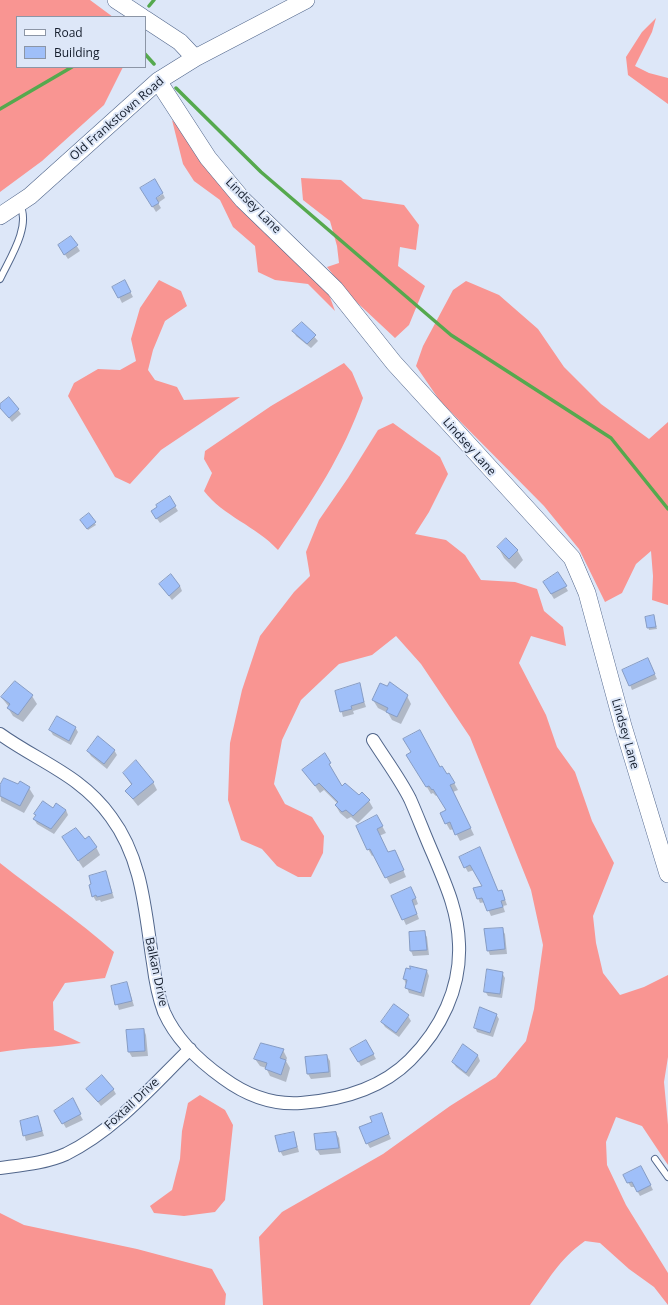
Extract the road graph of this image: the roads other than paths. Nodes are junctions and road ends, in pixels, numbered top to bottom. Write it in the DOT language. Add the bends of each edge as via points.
graph roads {
  1 [pos="116,0"];
  2 [pos="306,0"];
  3 [pos="140,16"];
  4 [pos="146,20"];
  5 [pos="195,58"];
  6 [pos="158,81"];
  7 [pos="20,203"];
  8 [pos="0,216"];
  9 [pos="0,279"];
  10 [pos="0,734"];
  11 [pos="373,740"];
  12 [pos="668,874"];
  13 [pos="190,1049"];
  14 [pos="655,1158"];
  15 [pos="0,1168"];
  16 [pos="668,1177"];
  1 -- 3 [label="street"];
  2 -- 5 [label="street, Old Frankstown Road"];
  4 -- 5 [label="street" via="180,42"];
  5 -- 6 [label="street, Old Frankstown Road"];
  6 -- 7 [label="street, Old Frankstown Road"];
  6 -- 12 [label="street, Lindsey Lane" via="208,158 244,200 335,289 394,363 572,558 587,593 622,726"];
  7 -- 8 [label="street, Old Frankstown Road"];
  7 -- 9 [label="lane" via="25,218 22,231"];
  10 -- 13 [label="street, Balkan Drive" via="19,748 80,783 111,816 137,867 156,985 164,1011 175,1031"];
  11 -- 13 [label="street, Balkan Drive" via="409,797 455,909 459,967 440,1023 422,1048 404,1066 381,1082 356,1093 326,1101 292,1103 264,1100 236,1088 205,1066"];
  13 -- 15 [label="street, Foxtail Drive" via="104,1130 65,1154 36,1163"];
  14 -- 16 [label="lane"];
}
